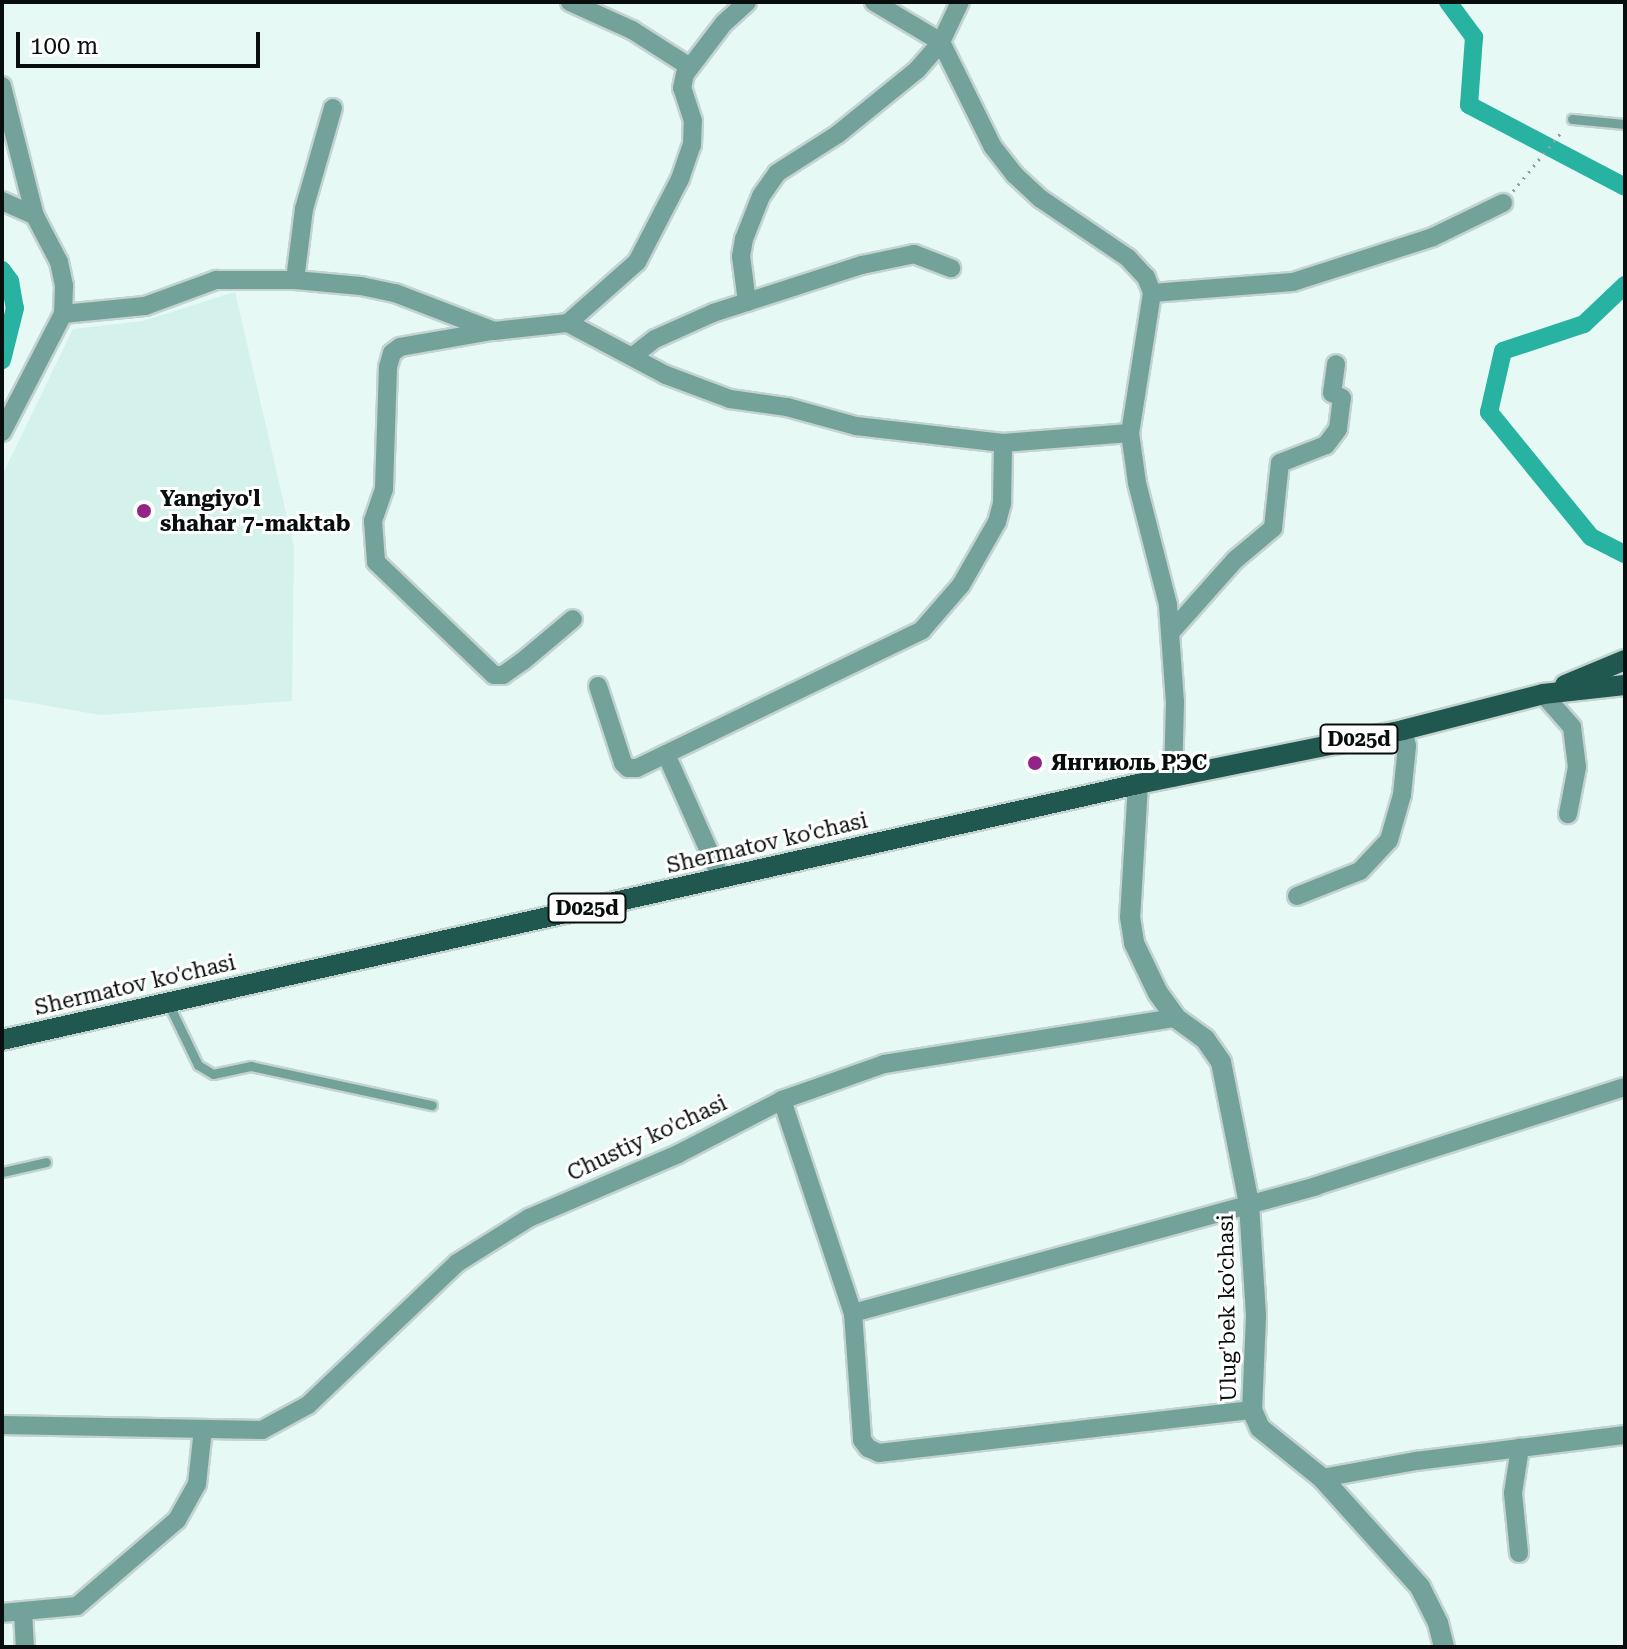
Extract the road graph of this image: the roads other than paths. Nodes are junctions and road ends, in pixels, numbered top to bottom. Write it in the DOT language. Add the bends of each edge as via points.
graph roads {
  1 [pos="570,2"];
  2 [pos="747,2"];
  3 [pos="960,2"];
  4 [pos="879,3"];
  5 [pos="941,42"];
  6 [pos="690,67"];
  7 [pos="2,86"];
  8 [pos="333,108"];
  9 [pos="1572,119"];
  10 [pos="1625,124"];
  11 [pos="2,201"];
  12 [pos="1503,203"];
  13 [pos="35,216"];
  14 [pos="951,268"];
  15 [pos="295,280"];
  16 [pos="1152,293"];
  17 [pos="747,302"];
  18 [pos="63,314"];
  19 [pos="568,323"];
  20 [pos="494,331"];
  21 [pos="633,356"];
  22 [pos="1336,364"];
  23 [pos="2,432"];
  24 [pos="1130,433"];
  25 [pos="1003,443"];
  26 [pos="573,619"];
  27 [pos="1170,633"];
  28 [pos="1625,660"];
  29 [pos="1625,685"];
  30 [pos="598,686"];
  31 [pos="1543,694"];
  32 [pos="1403,730"];
  33 [pos="666,754"];
  34 [pos="1173,778"];
  35 [pos="1138,784"];
  36 [pos="1568,814"];
  37 [pos="721,878"];
  38 [pos="1297,896"];
  39 [pos="168,1003"];
  40 [pos="1176,1018"];
  41 [pos="2,1040"];
  42 [pos="1625,1087"];
  43 [pos="782,1100"];
  44 [pos="432,1105"];
  45 [pos="46,1162"];
  46 [pos="2,1172"];
  47 [pos="1249,1204"];
  48 [pos="853,1313"];
  49 [pos="1252,1410"];
  50 [pos="2,1425"];
  51 [pos="203,1429"];
  52 [pos="1625,1435"];
  53 [pos="1520,1448"];
  54 [pos="1322,1478"];
  55 [pos="1519,1553"];
  56 [pos="23,1611"];
  57 [pos="2,1613"];
  58 [pos="25,1647"];
  59 [pos="1444,1647"];
  1 -- 6 [label="street" via="632,30"];
  2 -- 6 [label="street"];
  3 -- 5 [label="street"];
  4 -- 5 [label="street"];
  5 -- 16 [label="street" via="993,147 1015,175 1128,258 1146,277"];
  5 -- 17 [label="street" via="917,70 838,134 777,173 761,196 744,239"];
  6 -- 19 [label="street" via="682,88 693,121 692,145 680,179 637,262"];
  7 -- 13 [label="street"];
  8 -- 15 [label="street" via="304,209"];
  9 -- 10 [label="lane"];
  11 -- 13 [label="street"];
  12 -- 16 [label="street" via="1433,237 1293,282"];
  13 -- 18 [label="street" via="59,262"];
  14 -- 17 [label="street" via="925,256 904,255"];
  15 -- 18 [label="street" via="216,280 145,306"];
  15 -- 20 [label="street" via="395,293"];
  16 -- 24 [label="street"];
  17 -- 21 [label="street" via="655,339"];
  18 -- 23 [label="street"];
  19 -- 20 [label="street"];
  19 -- 21 [label="street"];
  20 -- 26 [label="street" via="400,347 392,353 384,489 373,521 376,562 494,675 503,675"];
  21 -- 25 [label="street" via="730,399 787,407 856,426"];
  22 -- 27 [label="street" via="1332,393 1342,398 1338,429 1326,445 1280,463 1273,528 1235,560"];
  24 -- 25 [label="street"];
  24 -- 27 [label="street"];
  25 -- 33 [label="street" via="997,522 961,585 922,630"];
  27 -- 34 [label="street"];
  28 -- 31 [label="main road, Shermatov ko'chasi / D025d"];
  29 -- 31 [label="main road, Shermatov ko'chasi / D025d"];
  30 -- 33 [label="street" via="625,766 637,768"];
  31 -- 32 [label="main road, Shermatov ko'chasi / D025d"];
  31 -- 36 [label="street" via="1572,727 1577,767"];
  32 -- 34 [label="main road, Shermatov ko'chasi / D025d"];
  32 -- 38 [label="street" via="1407,746 1402,795 1389,840 1360,871"];
  33 -- 37 [label="street"];
  34 -- 35 [label="main road, Shermatov ko'chasi / D025d"];
  35 -- 37 [label="main road, Shermatov ko'chasi / D025d"];
  35 -- 40 [label="street, Ulug'bek ko'chasi" via="1130,917 1134,943"];
  37 -- 39 [label="main road, Shermatov ko'chasi / D025d"];
  39 -- 41 [label="main road, Shermatov ko'chasi / D025d"];
  39 -- 44 [label="lane" via="198,1065 213,1074 251,1066"];
  40 -- 43 [label="street, Chustiy ko'chasi" via="884,1064"];
  40 -- 47 [label="street, Ulug'bek ko'chasi" via="1205,1039 1221,1062"];
  42 -- 47 [label="street"];
  43 -- 48 [label="street"];
  43 -- 51 [label="street, Chustiy ko'chasi" via="678,1154 529,1218 457,1263 308,1405 262,1430"];
  45 -- 46 [label="lane"];
  47 -- 48 [label="street"];
  47 -- 49 [label="street, Ulug'bek ko'chasi" via="1256,1316"];
  48 -- 49 [label="street" via="862,1440 879,1453"];
  49 -- 54 [label="street, Ulug'bek ko'chasi" via="1260,1428"];
  50 -- 51 [label="street, Chustiy ko'chasi"];
  51 -- 56 [label="street" via="197,1484 177,1520 77,1606"];
  52 -- 53 [label="street"];
  53 -- 54 [label="street"];
  53 -- 55 [label="street" via="1513,1493"];
  54 -- 59 [label="street, Ulug'bek ko'chasi" via="1420,1587"];
  56 -- 57 [label="street"];
  56 -- 58 [label="street"];
}
